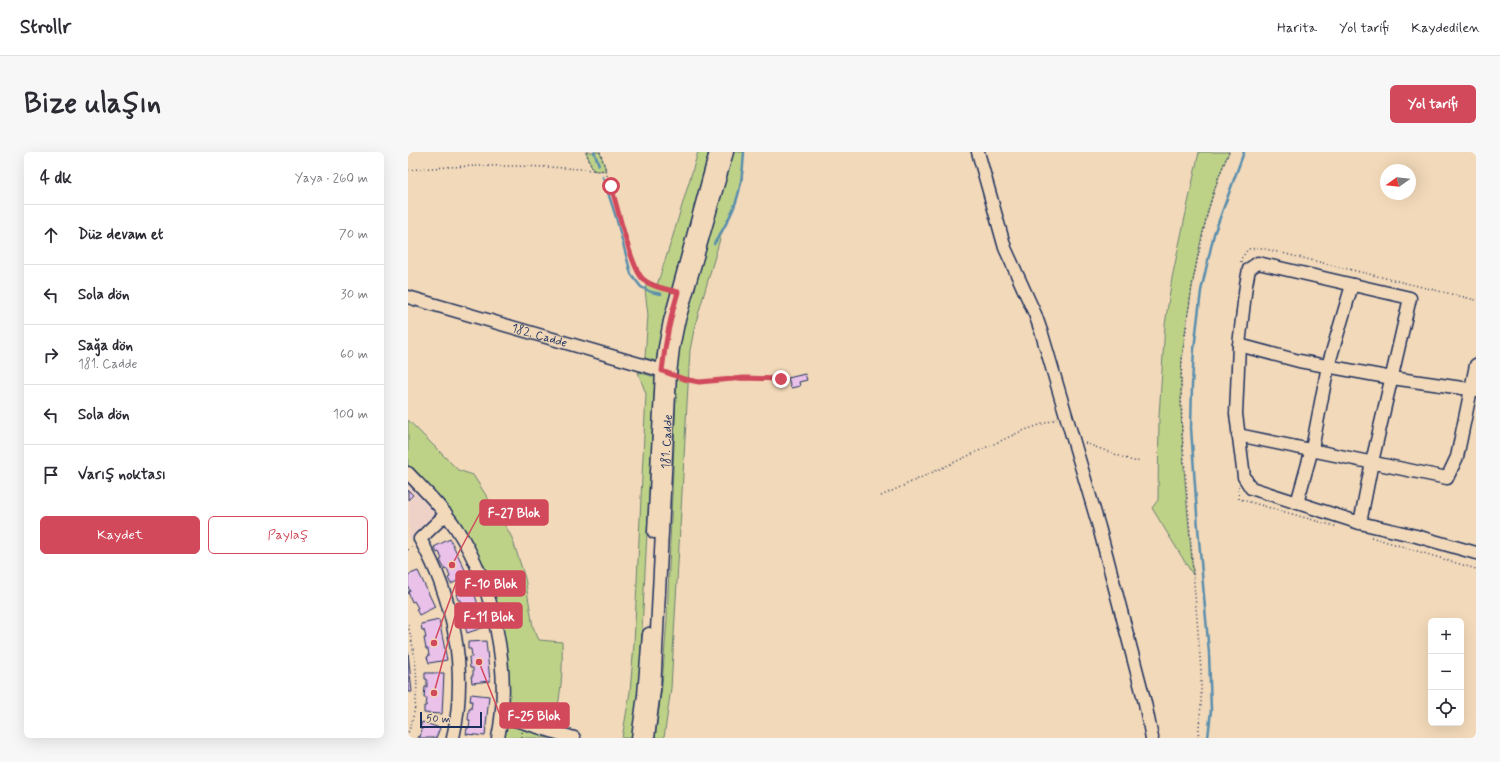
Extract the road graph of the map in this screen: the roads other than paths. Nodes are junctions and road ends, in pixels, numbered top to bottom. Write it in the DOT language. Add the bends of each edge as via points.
graph roads {
  1 [pos="716,152"];
  2 [pos="727,152"];
  3 [pos="978,152"];
  4 [pos="1352,285"];
  5 [pos="408,297"];
  6 [pos="1239,345"];
  7 [pos="1328,366"];
  8 [pos="1476,366"];
  9 [pos="666,372"];
  10 [pos="1392,378"];
  11 [pos="1474,390"];
  12 [pos="1238,435"];
  13 [pos="1312,449"];
  14 [pos="1372,462"];
  15 [pos="408,473"];
  16 [pos="1297,503"];
  17 [pos="446,514"];
  18 [pos="1360,523"];
  19 [pos="1476,553"];
  20 [pos="502,716"];
  21 [pos="453,738"];
  22 [pos="498,738"];
  23 [pos="574,738"];
  24 [pos="638,738"];
  25 [pos="648,738"];
  26 [pos="1152,738"];
  1 -- 9 [label="street, 181. Cadde" via="668,327"];
  2 -- 9 [label="street, 181. Cadde"];
  3 -- 26 [label="street" via="1001,234 1046,346 1099,527"];
  4 -- 6 [label="street" via="1258,263 1249,269"];
  4 -- 7 [label="street"];
  4 -- 10 [label="street" via="1410,298"];
  5 -- 9 [label="street, 182. Cadde"];
  6 -- 7 [label="street"];
  6 -- 12 [label="street" via="1236,414"];
  7 -- 10 [label="street"];
  7 -- 13 [label="street"];
  8 -- 11 [label="street"];
  9 -- 24 [label="street, 181. Cadde" via="649,638"];
  9 -- 25 [label="street, 181. Cadde" via="654,690"];
  10 -- 11 [label="street"];
  10 -- 14 [label="street"];
  11 -- 14 [label="street" via="1457,457 1447,478"];
  12 -- 13 [label="street"];
  12 -- 16 [label="street" via="1244,477 1251,488"];
  13 -- 14 [label="street"];
  13 -- 16 [label="street"];
  14 -- 18 [label="street"];
  15 -- 17 [label="street"];
  16 -- 18 [label="street"];
  17 -- 20 [label="street" via="485,588 497,633 502,668"];
  17 -- 21 [label="street" via="420,539 438,576 457,640 460,693"];
  18 -- 19 [label="street"];
  20 -- 22 [label="street"];
  20 -- 23 [label="street"];
}
